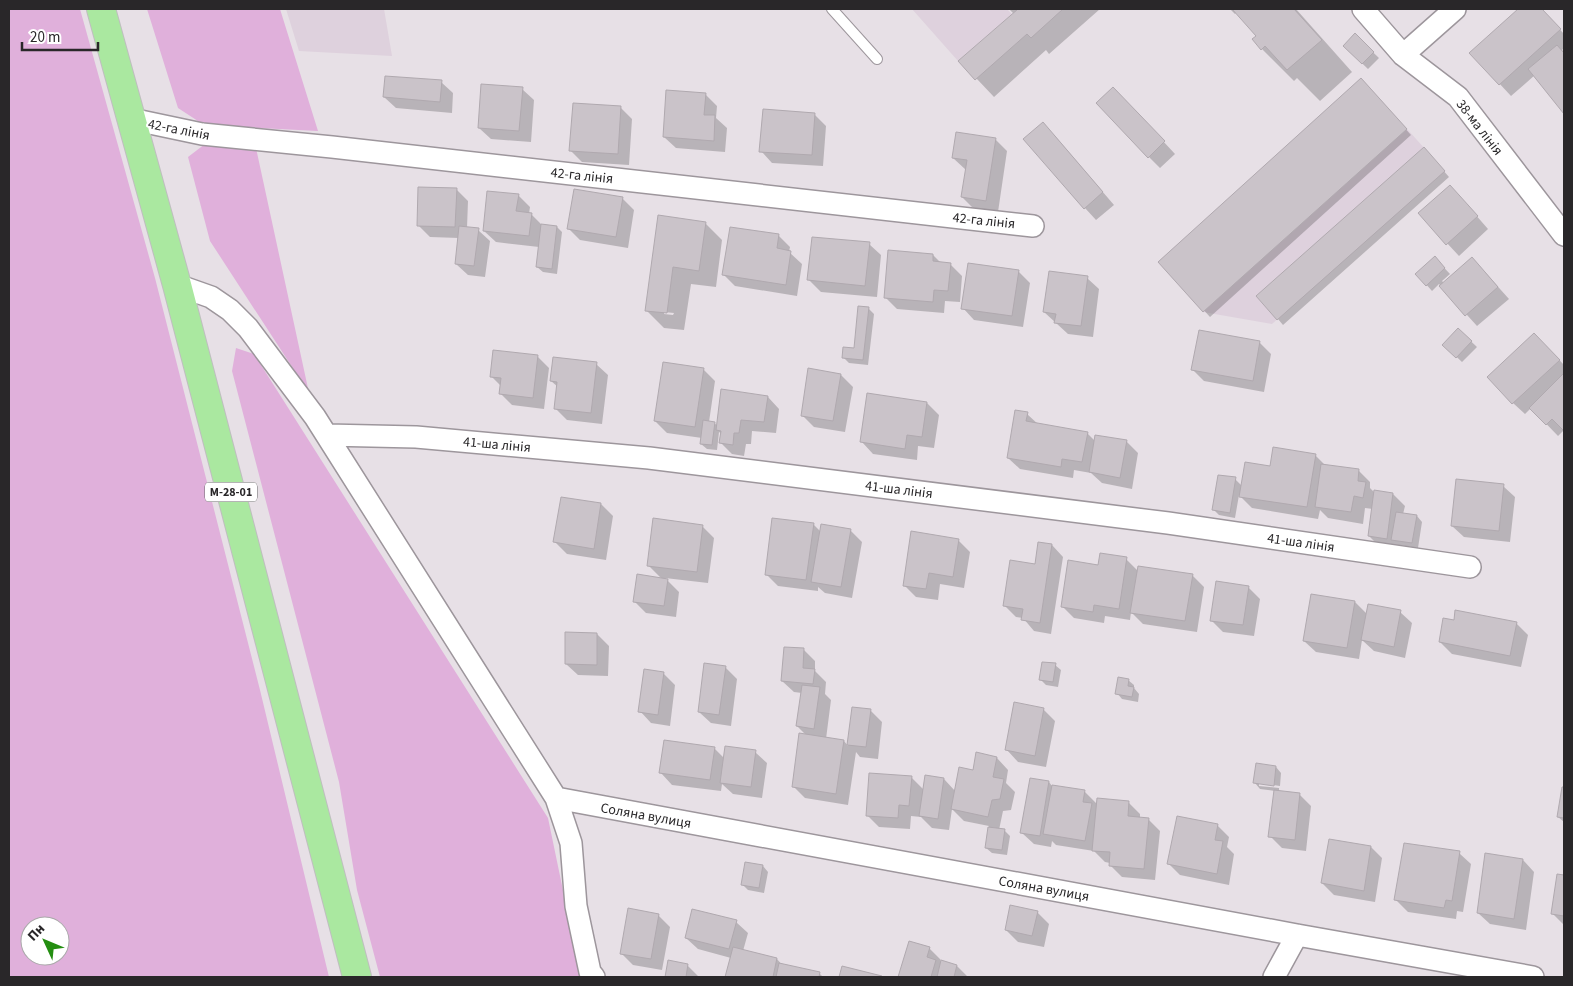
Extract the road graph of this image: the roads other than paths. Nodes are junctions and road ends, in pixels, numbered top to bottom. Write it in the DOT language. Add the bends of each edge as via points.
graph roads {
  1 [pos="101,9"];
  2 [pos="832,9"];
  3 [pos="1362,9"];
  4 [pos="1455,9"];
  5 [pos="1403,55"];
  6 [pos="877,59"];
  7 [pos="131,119"];
  8 [pos="1033,226"];
  9 [pos="1564,235"];
  10 [pos="177,285"];
  11 [pos="327,435"];
  12 [pos="1470,567"];
  13 [pos="556,798"];
  14 [pos="1298,935"];
  15 [pos="357,977"];
  16 [pos="594,977"];
  17 [pos="1274,977"];
  18 [pos="1532,977"];
  1 -- 7 [label="highway, М-28-01"];
  2 -- 6 [label="lane"];
  3 -- 5 [label="street, 38-ма лінія"];
  4 -- 5 [label="street"];
  5 -- 9 [label="street, 38-ма лінія" via="1458,97"];
  7 -- 8 [label="street, 42-га лінія" via="202,134"];
  7 -- 10 [label="highway, М-28-01"];
  10 -- 11 [label="street" via="211,297 230,310 248,328"];
  10 -- 15 [label="highway, М-28-01"];
  11 -- 12 [label="street, 41-ша лінія" via="416,437 649,458 1168,523"];
  11 -- 13 [label="street"];
  13 -- 14 [label="street, Соляна вулиця"];
  13 -- 16 [label="street" via="570,843 576,906 590,972"];
  14 -- 17 [label="street"];
  14 -- 18 [label="street, Соляна вулиця"];
}
